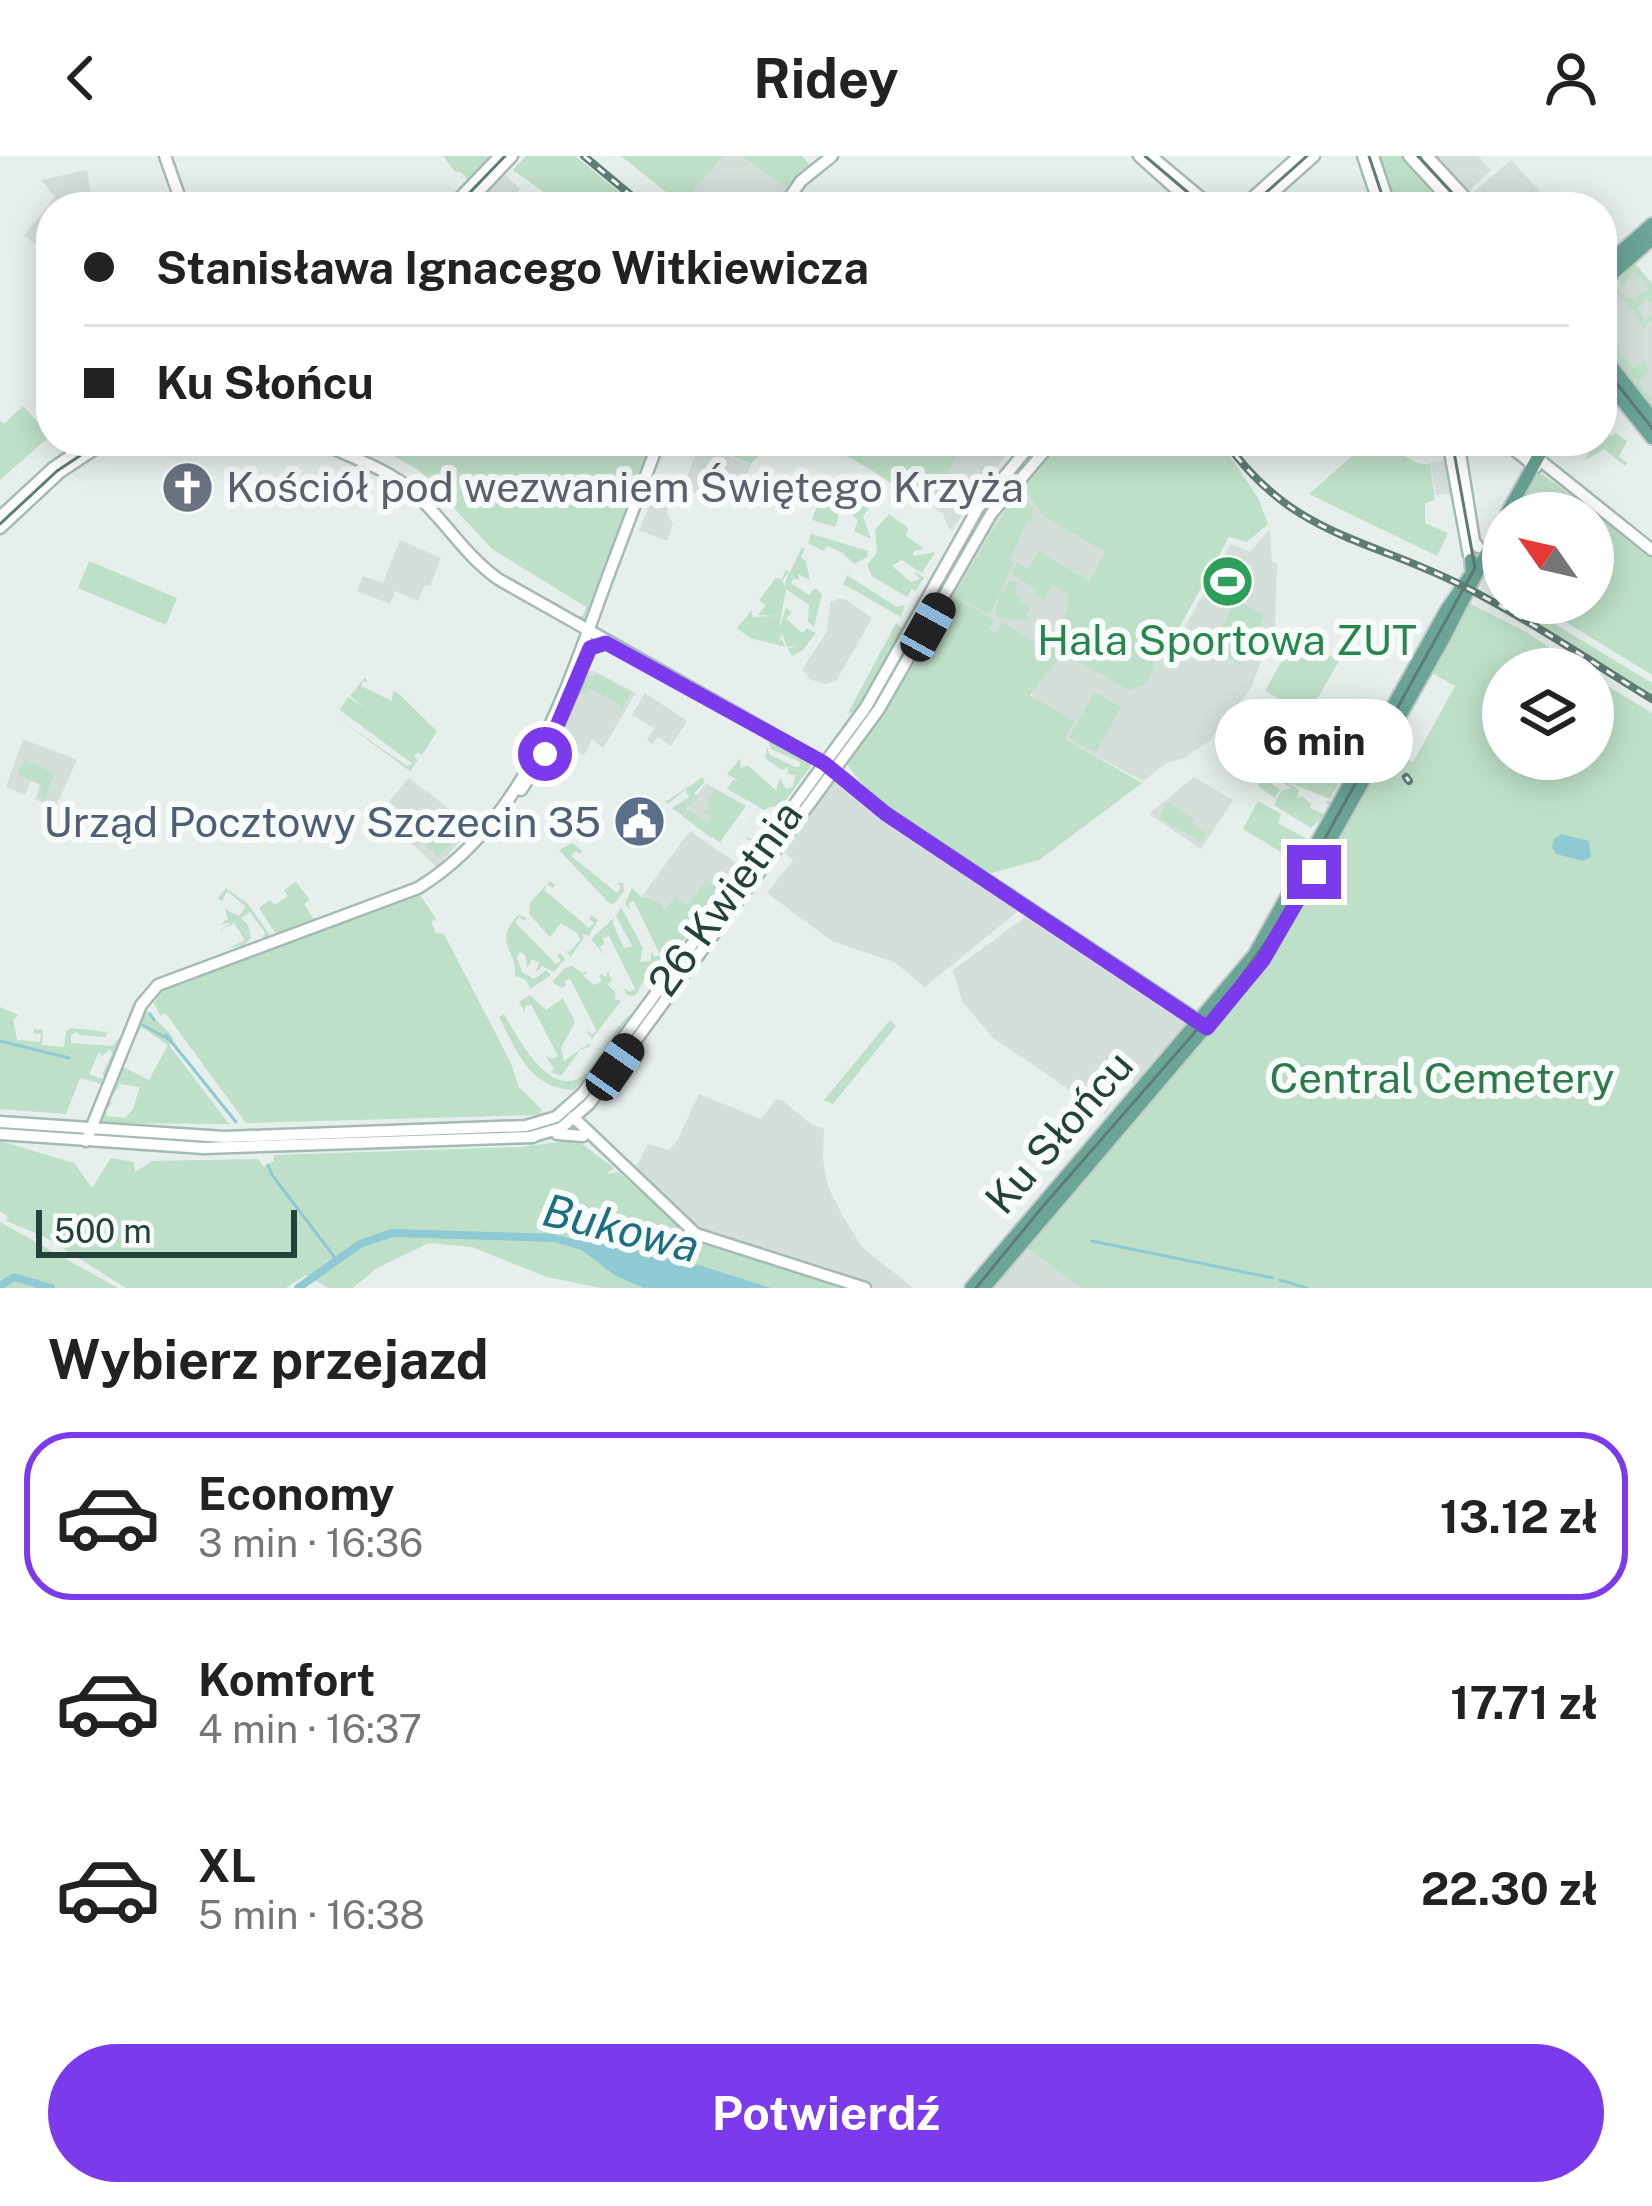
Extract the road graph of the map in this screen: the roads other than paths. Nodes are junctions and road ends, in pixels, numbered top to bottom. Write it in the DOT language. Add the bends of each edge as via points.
graph roads {
  1 [pos="165,156"];
  2 [pos="500,156"];
  3 [pos="512,156"];
  4 [pos="832,156"];
  5 [pos="1138,156"];
  6 [pos="1151,156"];
  7 [pos="1299,156"];
  8 [pos="1314,156"];
  9 [pos="1363,156"];
  10 [pos="1373,156"];
  11 [pos="1409,156"];
  12 [pos="1427,156"];
  13 [pos="178,192"];
  14 [pos="465,192"];
  15 [pos="478,192"];
  16 [pos="793,192"];
  17 [pos="1179,192"];
  18 [pos="1194,192"];
  19 [pos="1259,192"];
  20 [pos="1274,192"];
  21 [pos="1375,192"];
  22 [pos="1385,192"];
  23 [pos="1442,192"];
  24 [pos="1460,192"];
  25 [pos="1652,224"];
  26 [pos="1652,238"];
  27 [pos="1617,255"];
  28 [pos="1617,270"];
  29 [pos="1617,373"];
  30 [pos="1617,394"];
  31 [pos="1652,418"];
  32 [pos="1652,438"];
  33 [pos="70,456"];
  34 [pos="85,456"];
  35 [pos="349,456"];
  36 [pos="653,456"];
  37 [pos="1021,456"];
  38 [pos="1041,456"];
  39 [pos="1452,456"];
  40 [pos="1461,456"];
  41 [pos="1526,456"];
  42 [pos="1530,456"];
  43 [pos="1538,456"];
  44 [pos="1535,462"];
  45 [pos="1518,492"];
  46 [pos="0,518"];
  47 [pos="0,528"];
  48 [pos="1482,547"];
  49 [pos="1652,550"];
  50 [pos="1477,553"];
  51 [pos="595,634"];
  52 [pos="830,764"];
  53 [pos="509,799"];
  54 [pos="1203,1024"];
  55 [pos="593,1099"];
  56 [pos="568,1116"];
  57 [pos="0,1122"];
  58 [pos="0,1134"];
  59 [pos="88,1135"];
  60 [pos="586,1135"];
  61 [pos="530,1137"];
  62 [pos="837,1279"];
  63 [pos="855,1288"];
  64 [pos="865,1288"];
  65 [pos="971,1288"];
  66 [pos="984,1288"];
  1 -- 13 [label="street"];
  2 -- 14 [label="street"];
  3 -- 15 [label="street"];
  4 -- 16 [label="street"];
  5 -- 17 [label="street"];
  6 -- 18 [label="street"];
  7 -- 19 [label="street"];
  8 -- 20 [label="street"];
  9 -- 21 [label="street"];
  10 -- 22 [label="street"];
  11 -- 23 [label="street"];
  12 -- 24 [label="street"];
  25 -- 27 [label="main road"];
  26 -- 28 [label="main road"];
  29 -- 31 [label="main road"];
  30 -- 32 [label="main road"];
  33 -- 46 [label="street"];
  34 -- 47 [label="street"];
  35 -- 51 [label="street" via="400,481 483,568"];
  36 -- 51 [label="street"];
  37 -- 52 [label="street, 26 Kwietnia" via="980,505"];
  38 -- 52 [label="street, 26 Kwietnia" via="991,514 893,688"];
  39 -- 50 [label="street"];
  40 -- 50 [label="street"];
  41 -- 44 [label="street"];
  42 -- 44 [label="street"];
  43 -- 44 [label="main road, Ku Słońcu"];
  44 -- 45 [label="main road, Ku Słońcu"];
  44 -- 49 [label="street"];
  48 -- 50 [label="main road, Ku Słońcu"];
  50 -- 54 [label="main road, Ku Słońcu" via="1264,938"];
  51 -- 52 [label="street"];
  51 -- 53 [label="street"];
  51 -- 53 [label="street" via="541,762"];
  52 -- 54 [label="street" via="862,794"];
  52 -- 55 [label="street, 26 Kwietnia"];
  52 -- 56 [label="street, 26 Kwietnia"];
  53 -- 59 [label="street" via="418,888 158,985 140,1007"];
  54 -- 65 [label="main road, Ku Słońcu"];
  54 -- 66 [label="main road, Ku Słońcu"];
  55 -- 56 [label="street, 26 Kwietnia"];
  55 -- 60 [label="street"];
  56 -- 59 [label="street" via="526,1126 299,1135"];
  56 -- 60 [label="street"];
  56 -- 61 [label="street"];
  57 -- 59 [label="street"];
  58 -- 59 [label="street"];
  59 -- 61 [label="street" via="246,1148"];
  60 -- 61 [label="street"];
  60 -- 62 [label="street" via="686,1227"];
  62 -- 63 [label="street"];
  62 -- 64 [label="street"];
}
